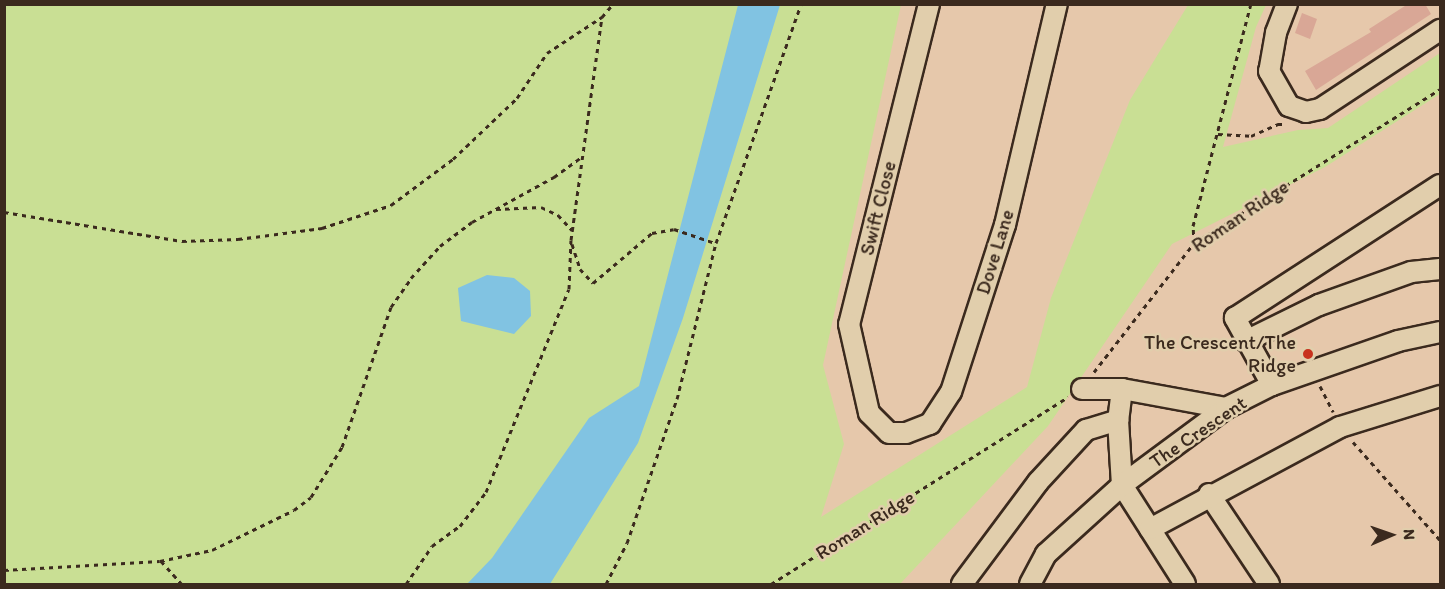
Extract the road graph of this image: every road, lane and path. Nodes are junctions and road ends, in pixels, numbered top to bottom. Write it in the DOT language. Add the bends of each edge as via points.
graph roads {
  1 [pos="614,4"];
  2 [pos="801,4"];
  3 [pos="929,4"];
  4 [pos="1058,4"];
  5 [pos="1251,4"];
  6 [pos="1287,4"];
  7 [pos="602,17"];
  8 [pos="1440,30"];
  9 [pos="1440,89"];
  10 [pos="1297,109"];
  11 [pos="1217,134"];
  12 [pos="583,156"];
  13 [pos="1440,185"];
  14 [pos="493,210"];
  15 [pos="4,212"];
  16 [pos="572,230"];
  17 [pos="571,240"];
  18 [pos="716,243"];
  19 [pos="1194,243"];
  20 [pos="1440,269"];
  21 [pos="1440,332"];
  22 [pos="1246,341"];
  23 [pos="1312,370"];
  24 [pos="1272,385"];
  25 [pos="1082,389"];
  26 [pos="1122,389"];
  27 [pos="1440,396"];
  28 [pos="1226,408"];
  29 [pos="869,412"];
  30 [pos="1118,420"];
  31 [pos="1340,427"];
  32 [pos="1122,485"];
  33 [pos="1209,494"];
  34 [pos="1150,529"];
  35 [pos="1440,540"];
  36 [pos="160,561"];
  37 [pos="4,570"];
  38 [pos="182,585"];
  39 [pos="406,585"];
  40 [pos="606,585"];
  41 [pos="771,585"];
  42 [pos="962,585"];
  43 [pos="1030,585"];
  44 [pos="1185,585"];
  45 [pos="1269,585"];
  1 -- 7 [label="path"];
  2 -- 18 [label="path"];
  3 -- 29 [label="street, Swift Close" via="849,324"];
  4 -- 29 [label="street, Dove Lane" via="1005,225 951,392 930,424 906,433 889,433"];
  5 -- 11 [label="path"];
  6 -- 10 [label="street" via="1276,33 1269,71 1289,106"];
  7 -- 12 [label="path"];
  7 -- 15 [label="path" via="547,53 517,98 453,159 391,205 322,228 238,239 182,241"];
  8 -- 10 [label="street" via="1320,109"];
  9 -- 19 [label="path, Roman Ridge"];
  10 -- 11 [label="path" via="1288,124 1278,124 1251,136"];
  11 -- 19 [label="path" via="1193,225"];
  12 -- 14 [label="path" via="554,177"];
  12 -- 16 [label="path"];
  13 -- 22 [label="street" via="1235,318"];
  14 -- 16 [label="path" via="541,207 558,215"];
  14 -- 36 [label="path" via="440,246 391,307 342,447 311,497 266,526 212,550"];
  16 -- 17 [label="path"];
  17 -- 18 [label="path" via="580,269 593,283 652,233 674,229"];
  17 -- 39 [label="path" via="569,289 486,492 460,526 432,546"];
  18 -- 40 [label="path" via="676,399 627,543"];
  19 -- 25 [label="path, Roman Ridge"];
  20 -- 22 [label="street" via="1411,272 1319,304"];
  21 -- 23 [label="street, The Crescent" via="1398,340"];
  22 -- 24 [label="street"];
  23 -- 24 [label="street, The Crescent"];
  23 -- 31 [label="path"];
  24 -- 28 [label="street, The Crescent"];
  25 -- 26 [label="street"];
  25 -- 41 [label="path, Roman Ridge"];
  26 -- 28 [label="street"];
  26 -- 30 [label="street"];
  27 -- 31 [label="street"];
  28 -- 32 [label="street, The Crescent"];
  30 -- 32 [label="street"];
  30 -- 42 [label="street" via="1086,430 1038,482"];
  31 -- 33 [label="street"];
  31 -- 35 [label="path"];
  32 -- 34 [label="street"];
  32 -- 43 [label="street, The Crescent" via="1046,554"];
  33 -- 34 [label="street"];
  33 -- 45 [label="street"];
  34 -- 44 [label="street"];
  36 -- 37 [label="path"];
  36 -- 38 [label="path"];
}
